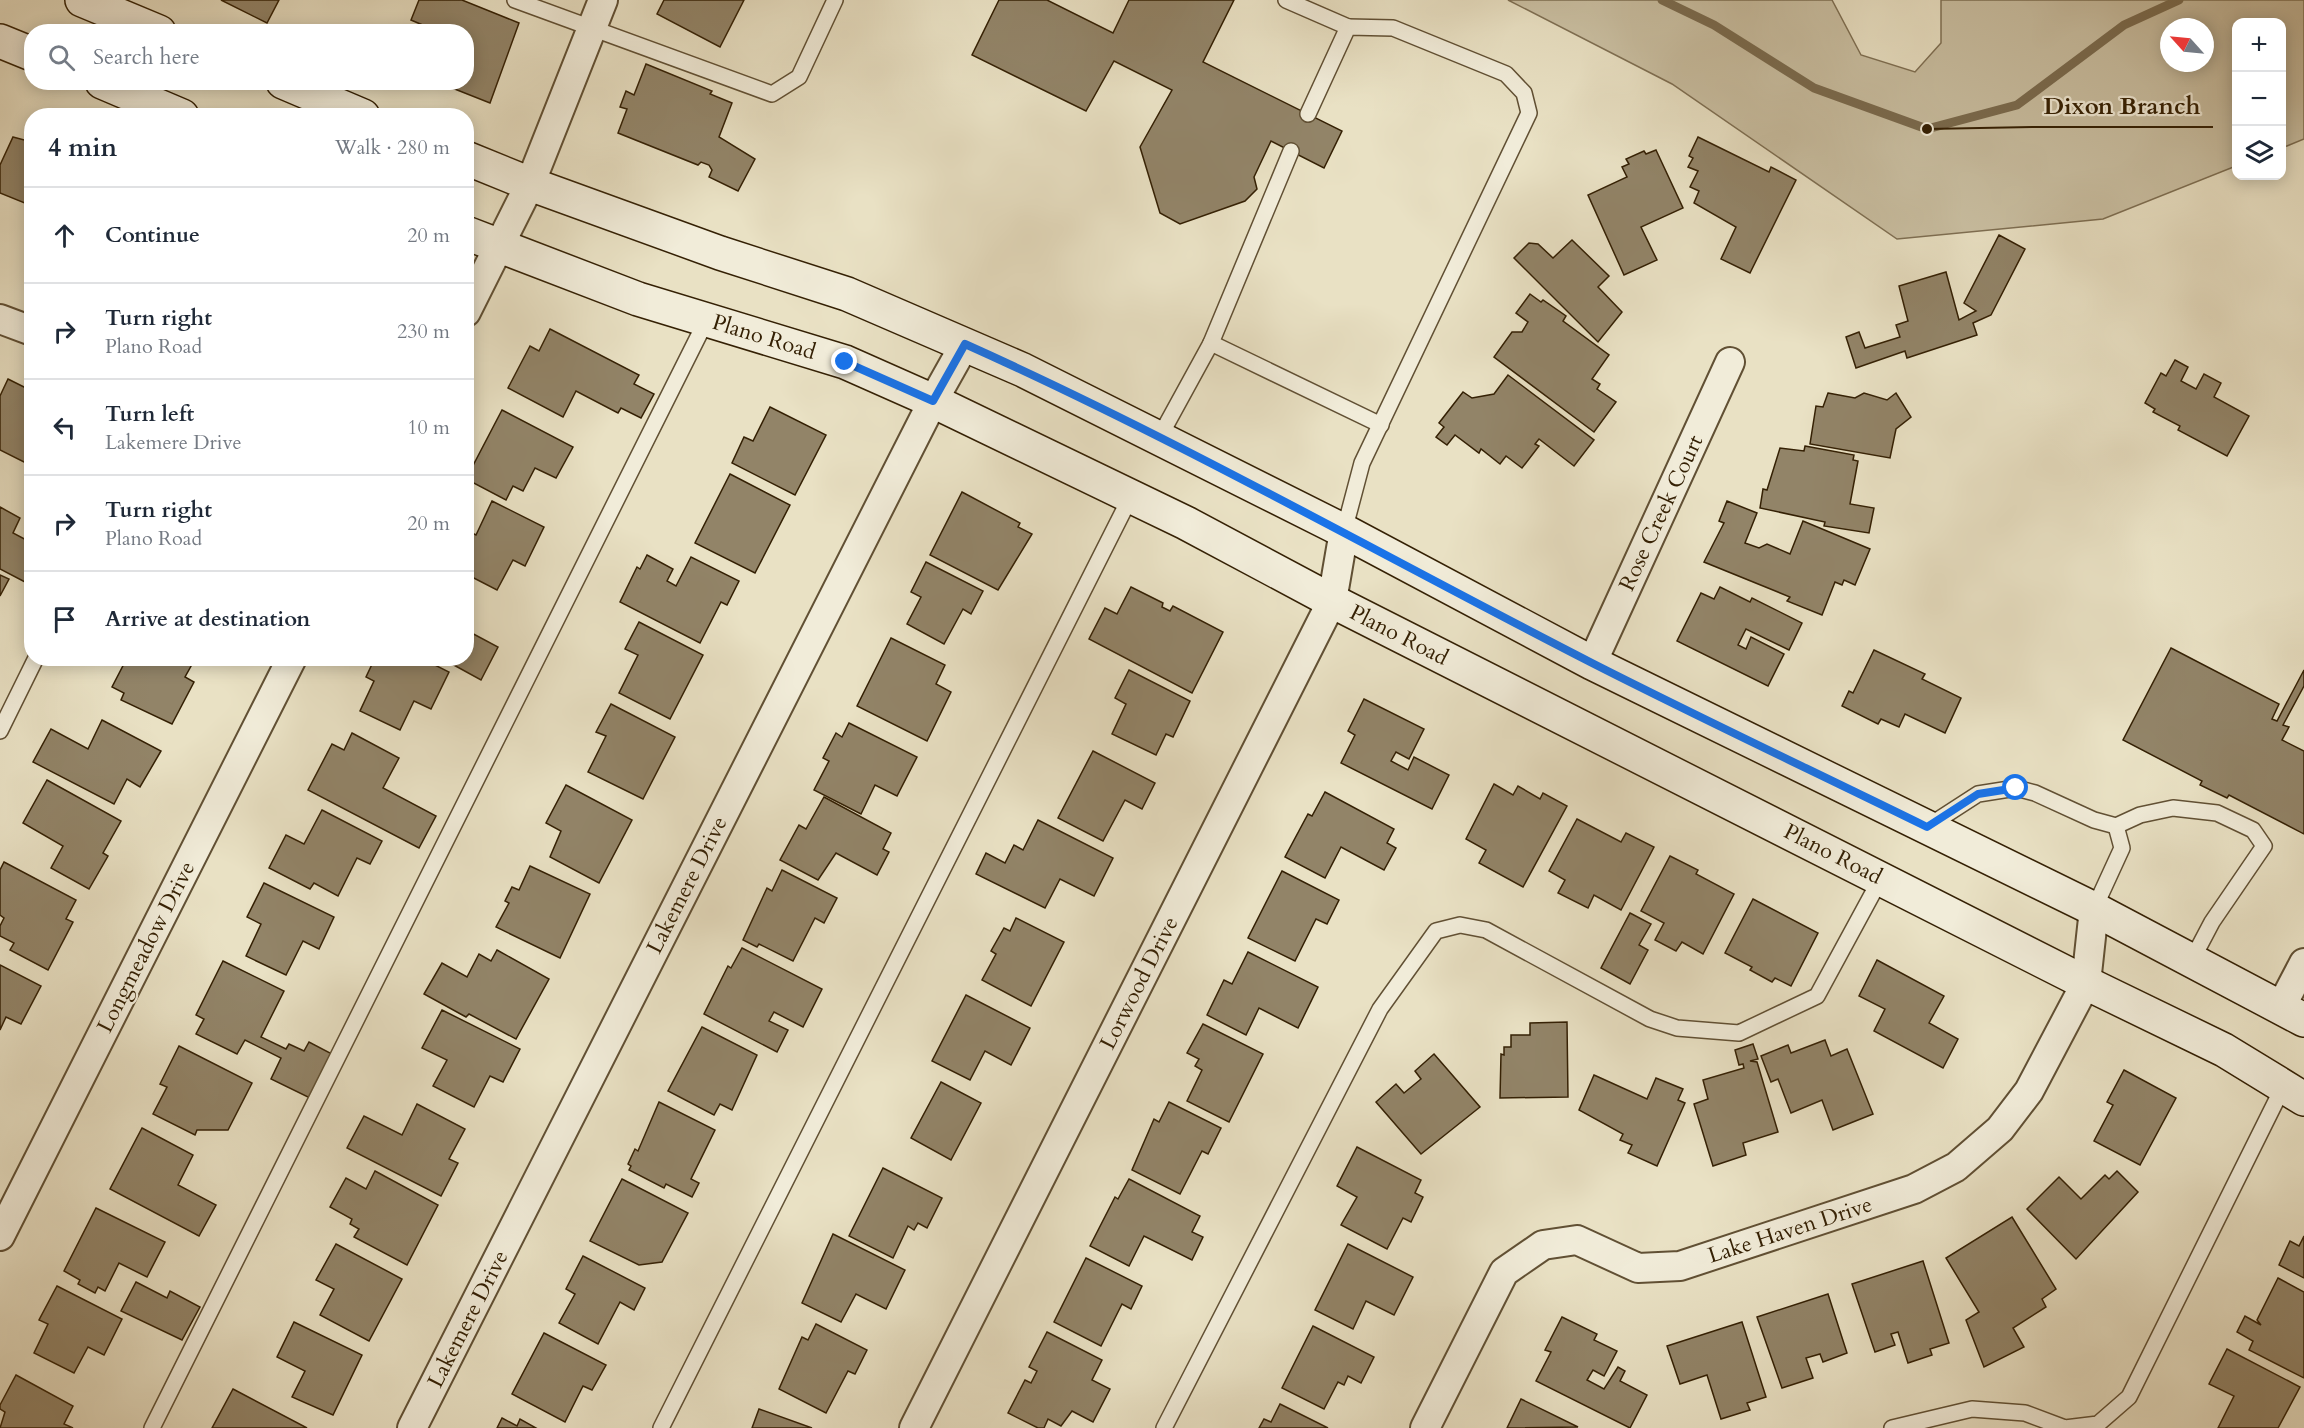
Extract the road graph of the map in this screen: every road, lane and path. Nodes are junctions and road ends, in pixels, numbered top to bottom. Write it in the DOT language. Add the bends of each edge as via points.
graph roads {
  1 [pos="514,0"];
  2 [pos="603,0"];
  3 [pos="835,0"];
  4 [pos="1286,0"];
  5 [pos="92,2"];
  6 [pos="141,24"];
  7 [pos="1348,27"];
  8 [pos="592,28"];
  9 [pos="0,40"];
  10 [pos="24,50"];
  11 [pos="121,90"];
  12 [pos="302,90"];
  13 [pos="163,108"];
  14 [pos="344,108"];
  15 [pos="1308,114"];
  16 [pos="1291,151"];
  17 [pos="474,161"];
  18 [pos="530,184"];
  19 [pos="474,236"];
  20 [pos="499,246"];
  21 [pos="474,296"];
  22 [pos="0,319"];
  23 [pos="707,319"];
  24 [pos="24,328"];
  25 [pos="1211,343"];
  26 [pos="965,344"];
  27 [pos="1730,362"];
  28 [pos="933,401"];
  29 [pos="1381,425"];
  30 [pos="1159,438"];
  31 [pos="1131,496"];
  32 [pos="1344,531"];
  33 [pos="1332,601"];
  34 [pos="1592,663"];
  35 [pos="32,666"];
  36 [pos="288,666"];
  37 [pos="0,731"];
  38 [pos="2116,826"];
  39 [pos="1927,827"];
  40 [pos="1881,878"];
  41 [pos="2094,909"];
  42 [pos="2192,960"];
  43 [pos="2304,963"];
  44 [pos="2086,984"];
  45 [pos="2293,1013"];
  46 [pos="2294,1092"];
  47 [pos="0,1236"];
  48 [pos="152,1428"];
  49 [pos="412,1428"];
  50 [pos="661,1428"];
  51 [pos="914,1428"];
  52 [pos="1164,1428"];
  53 [pos="1425,1428"];
  54 [pos="1892,1428"];
  1 -- 8 [label="lane"];
  2 -- 8 [label="street"];
  3 -- 8 [label="lane" via="799,77 772,94"];
  4 -- 7 [label="lane"];
  5 -- 6 [label="main road"];
  7 -- 15 [label="lane"];
  7 -- 29 [label="lane" via="1393,28 1506,74 1524,93 1529,113"];
  8 -- 18 [label="street"];
  9 -- 10 [label="main road"];
  11 -- 13 [label="main road"];
  12 -- 14 [label="main road"];
  16 -- 25 [label="lane"];
  17 -- 18 [label="main road"];
  18 -- 20 [label="street"];
  18 -- 26 [label="main road" via="847,294"];
  19 -- 20 [label="main road, Plano Road"];
  20 -- 21 [label="street"];
  20 -- 23 [label="main road, Plano Road" via="638,299"];
  22 -- 24 [label="street"];
  23 -- 28 [label="main road, Plano Road" via="845,362"];
  23 -- 48 [label="lane"];
  25 -- 29 [label="lane"];
  25 -- 30 [label="lane"];
  26 -- 28 [label="street, Lakemere Drive"];
  26 -- 30 [label="main road"];
  27 -- 34 [label="street, Rose Creek Court"];
  28 -- 31 [label="main road, Plano Road"];
  28 -- 49 [label="street, Lakemere Drive"];
  29 -- 32 [label="lane" via="1362,463"];
  30 -- 32 [label="main road"];
  31 -- 33 [label="main road, Plano Road"];
  31 -- 50 [label="lane"];
  32 -- 33 [label="street, Lorwood Drive"];
  32 -- 34 [label="main road"];
  33 -- 40 [label="main road, Plano Road"];
  33 -- 51 [label="street, Lorwood Drive"];
  34 -- 39 [label="main road"];
  35 -- 37 [label="lane"];
  36 -- 47 [label="street, Longmeadow Drive"];
  38 -- 39 [label="lane" via="2016,788 1978,794"];
  38 -- 41 [label="lane" via="2122,848"];
  38 -- 42 [label="lane" via="2140,815 2173,808 2217,813 2253,830 2264,846 2212,922"];
  39 -- 41 [label="main road"];
  40 -- 44 [label="main road, Plano Road"];
  40 -- 52 [label="lane" via="1817,996 1739,1033 1677,1028 1650,1019 1486,930 1460,925 1436,931 1380,1009"];
  41 -- 42 [label="main road"];
  41 -- 44 [label="street, Lake Haven Drive"];
  42 -- 45 [label="main road"];
  43 -- 45 [label="street"];
  44 -- 46 [label="main road, Plano Road" via="2224,1050"];
  44 -- 53 [label="street, Lake Haven Drive" via="2029,1091 2000,1129 1956,1167 1914,1190 1680,1266 1638,1268 1577,1240 1543,1245 1504,1272"];
  46 -- 54 [label="lane" via="2129,1397 2098,1424 2065,1428 2025,1413 1971,1409"];
}
